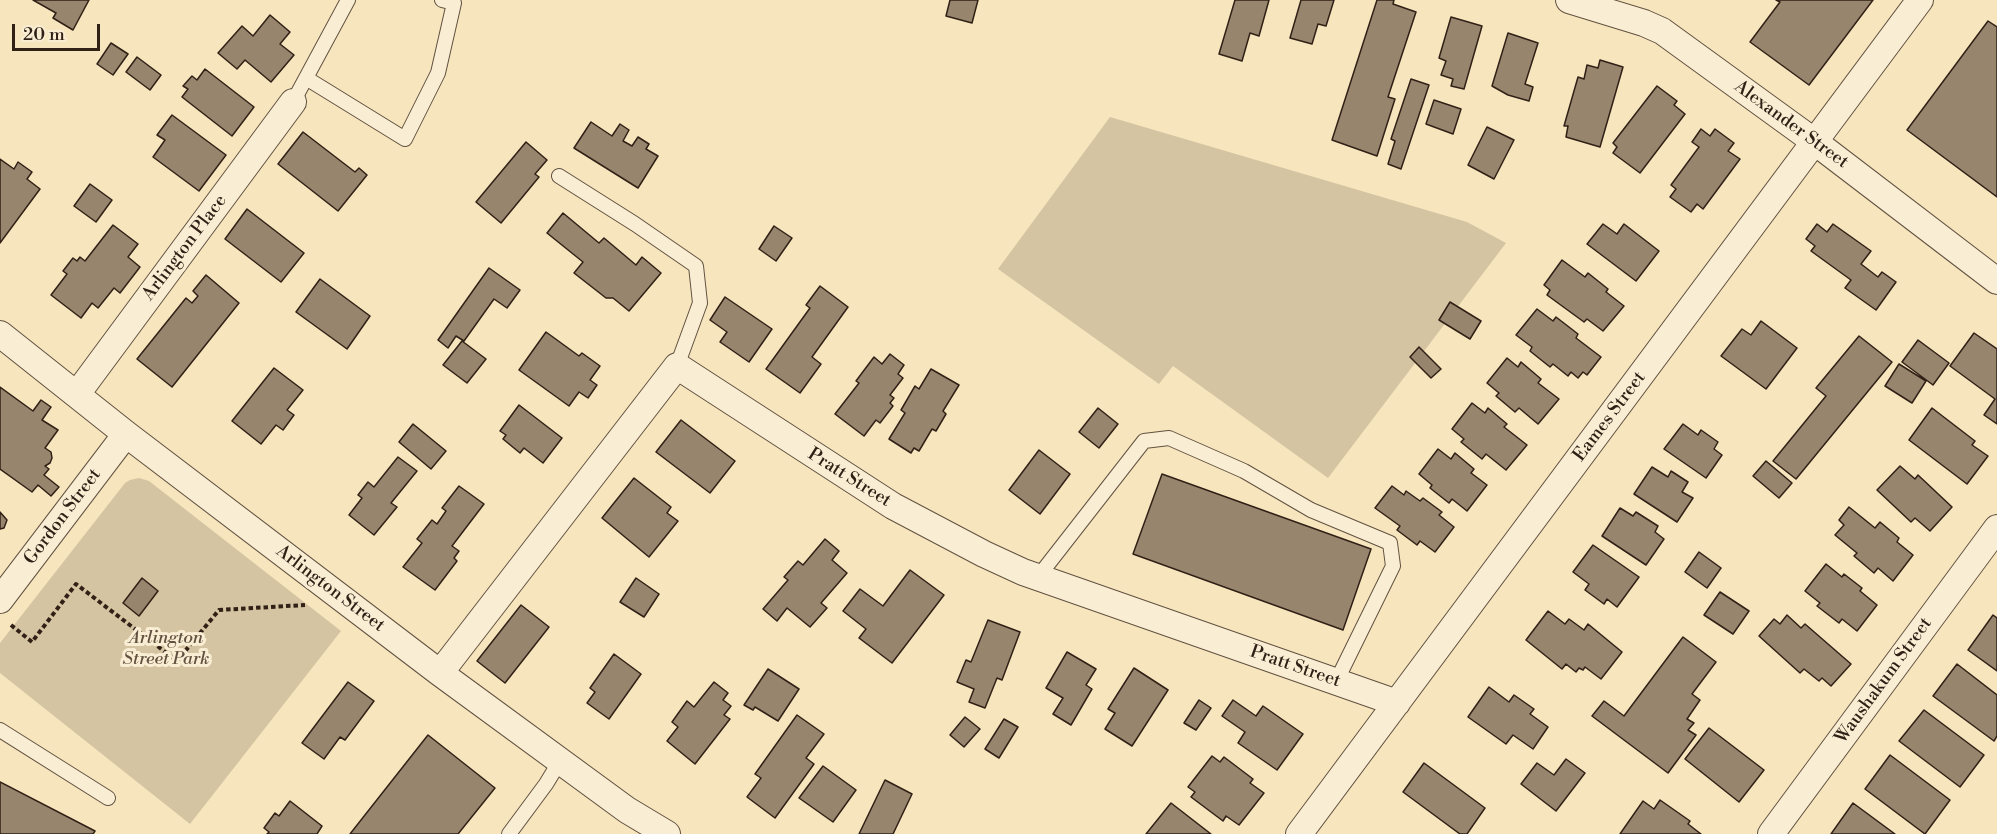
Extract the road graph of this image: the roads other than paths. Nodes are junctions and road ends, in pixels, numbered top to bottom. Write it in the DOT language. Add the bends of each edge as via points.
graph roads {
  1 [pos="349,0"];
  2 [pos="442,0"];
  3 [pos="1569,0"];
  4 [pos="1920,0"];
  5 [pos="306,78"];
  6 [pos="293,102"];
  7 [pos="1815,142"];
  8 [pos="559,176"];
  9 [pos="1997,281"];
  10 [pos="0,334"];
  11 [pos="676,366"];
  12 [pos="77,394"];
  13 [pos="126,434"];
  14 [pos="1997,528"];
  15 [pos="1038,577"];
  16 [pos="4,611"];
  17 [pos="440,674"];
  18 [pos="1336,682"];
  19 [pos="1397,703"];
  20 [pos="0,730"];
  21 [pos="560,761"];
  22 [pos="108,798"];
  23 [pos="509,834"];
  24 [pos="667,834"];
  25 [pos="1299,834"];
  26 [pos="1771,834"];
  1 -- 5 [label="lane"];
  2 -- 5 [label="lane" via="454,3 438,73 405,139"];
  3 -- 7 [label="street, Alexander Street" via="1662,31"];
  4 -- 7 [label="street, Eames Street"];
  5 -- 6 [label="lane"];
  6 -- 12 [label="street, Arlington Place"];
  7 -- 9 [label="street, Alexander Street"];
  7 -- 19 [label="street, Eames Street"];
  8 -- 11 [label="lane" via="696,266 700,303"];
  10 -- 12 [label="street, Arlington Street"];
  11 -- 15 [label="street, Pratt Street" via="893,506 984,554"];
  11 -- 17 [label="street"];
  12 -- 13 [label="street, Arlington Street"];
  13 -- 16 [label="street, Gordon Street"];
  13 -- 17 [label="street, Arlington Street"];
  14 -- 26 [label="street, Waushakum Street"];
  15 -- 18 [label="street, Pratt Street"];
  15 -- 18 [label="lane" via="1144,441 1169,438 1244,471 1311,510 1390,543 1393,566"];
  17 -- 21 [label="street, Arlington Street"];
  18 -- 19 [label="street, Pratt Street"];
  19 -- 25 [label="street, Eames Street"];
  20 -- 22 [label="lane"];
  21 -- 23 [label="lane"];
  21 -- 24 [label="street, Arlington Street"];
}
